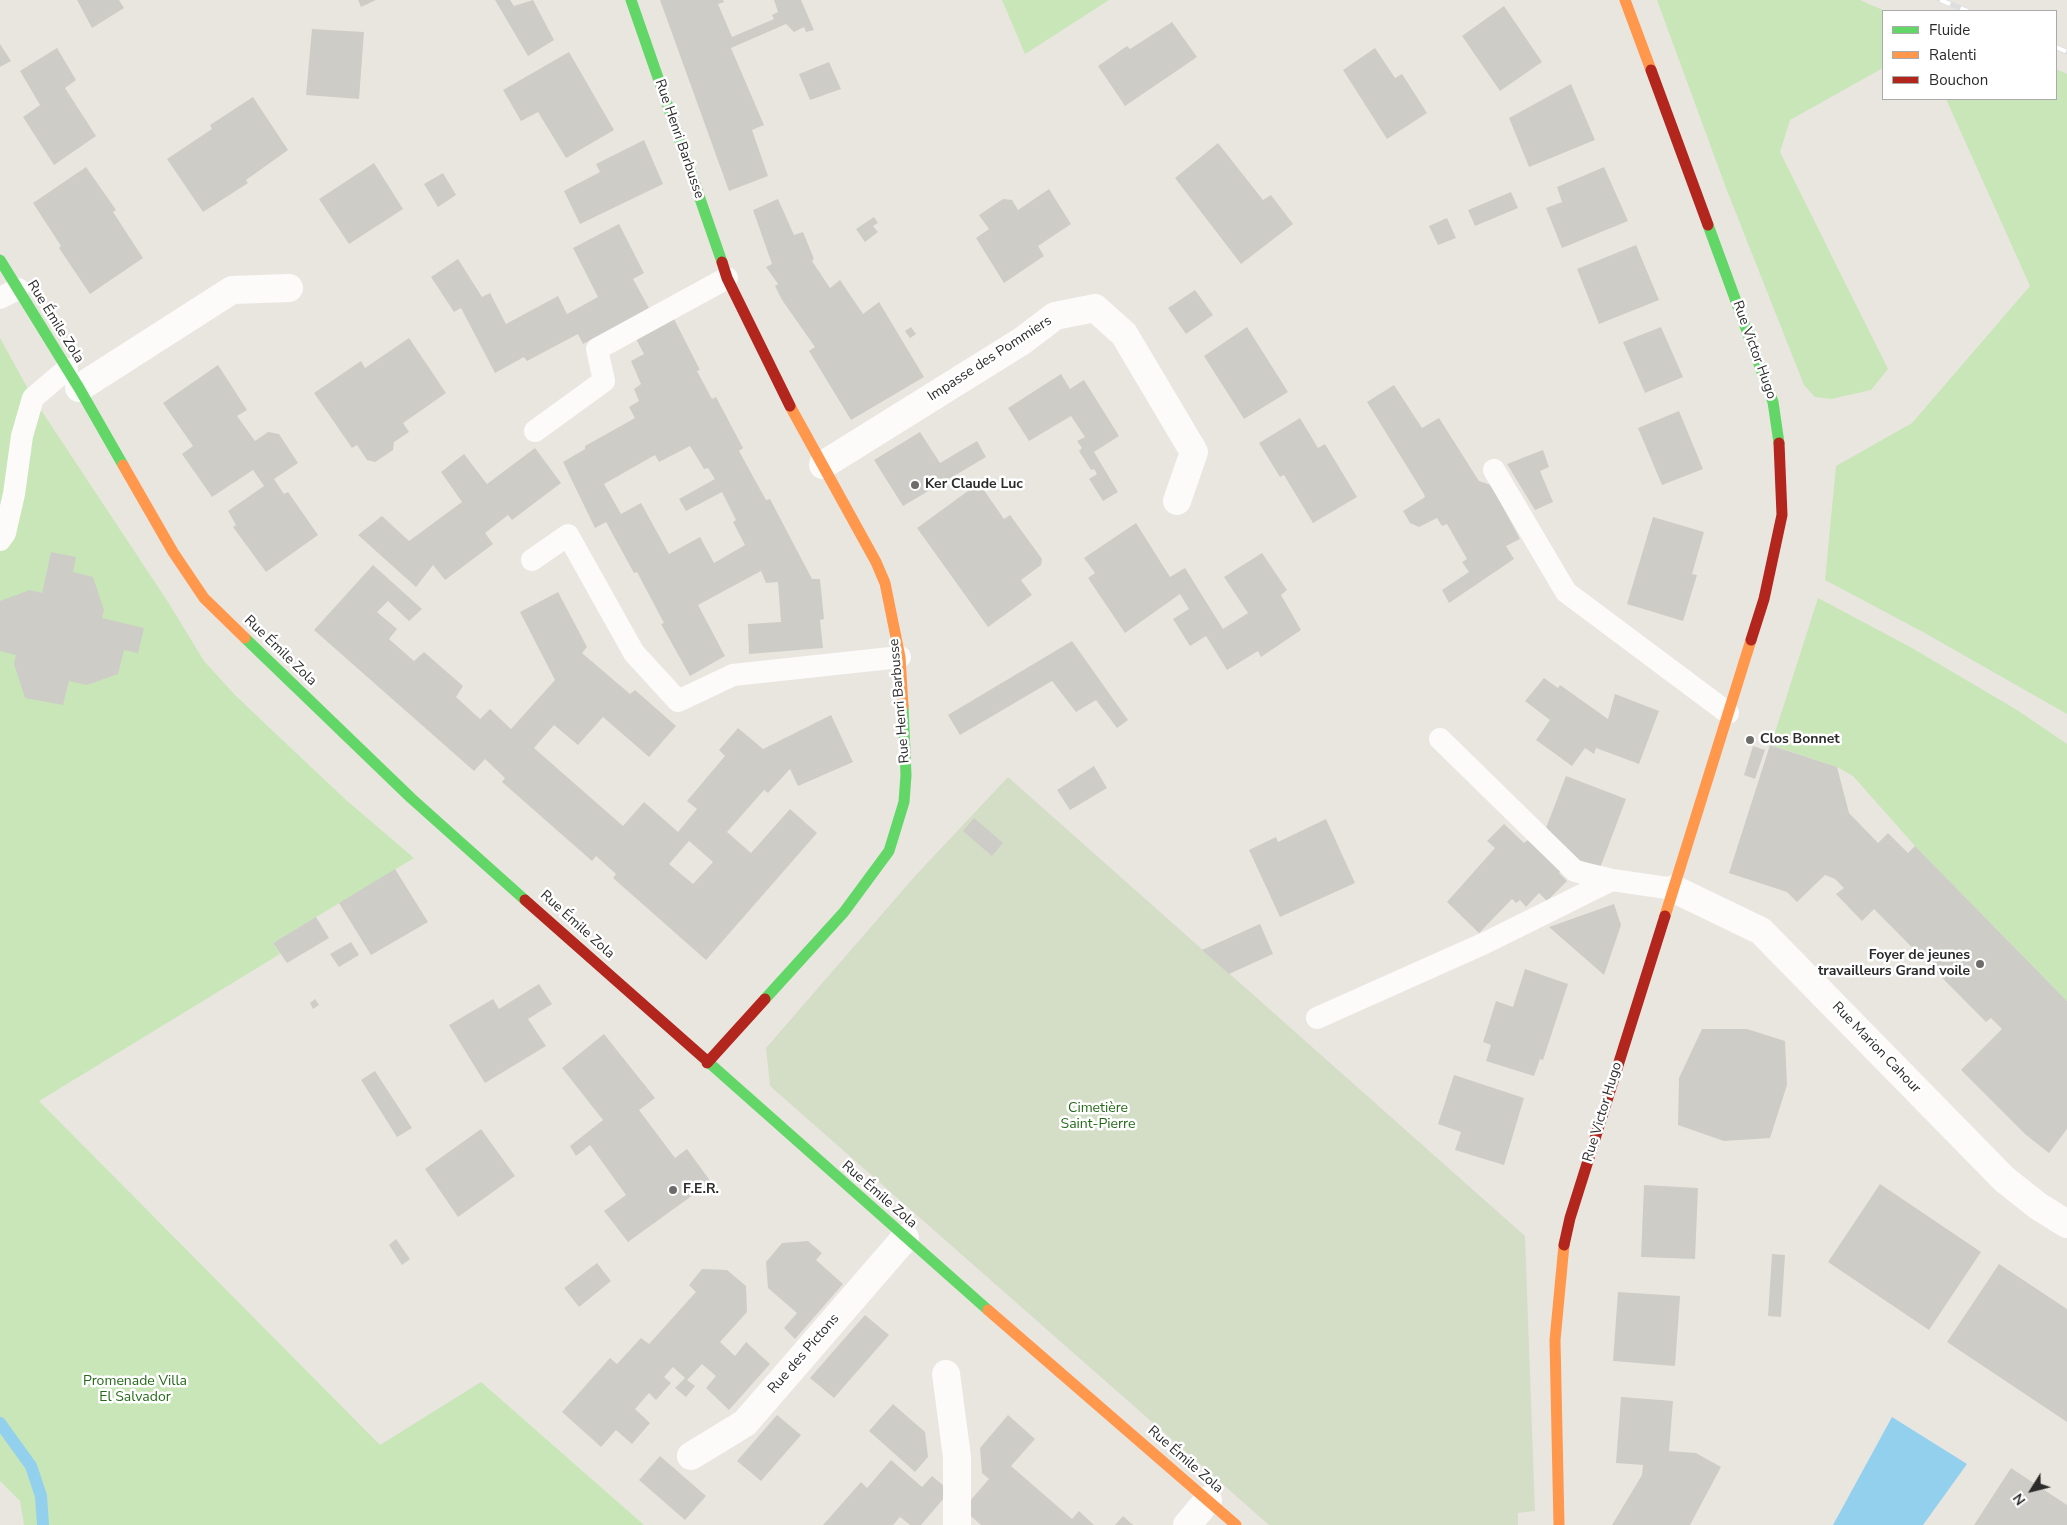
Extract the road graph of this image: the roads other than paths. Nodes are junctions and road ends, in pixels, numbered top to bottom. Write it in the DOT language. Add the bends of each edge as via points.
graph roads {
  1 [pos="631,0"];
  2 [pos="1624,0"];
  3 [pos="0,260"];
  4 [pos="727,278"];
  5 [pos="289,288"];
  6 [pos="9,294"];
  7 [pos="73,378"];
  8 [pos="535,431"];
  9 [pos="823,466"];
  10 [pos="1494,470"];
  11 [pos="1177,501"];
  12 [pos="0,540"];
  13 [pos="532,560"];
  14 [pos="900,656"];
  15 [pos="1728,713"];
  16 [pos="1440,739"];
  17 [pos="1612,880"];
  18 [pos="1674,889"];
  19 [pos="1317,1018"];
  20 [pos="707,1063"];
  21 [pos="2067,1224"];
  22 [pos="905,1238"];
  23 [pos="946,1374"];
  24 [pos="691,1456"];
  25 [pos="1208,1500"];
  26 [pos="957,1525"];
  27 [pos="1187,1525"];
  28 [pos="1236,1525"];
  29 [pos="1559,1525"];
  1 -- 4 [label="street, Rue Henri Barbusse"];
  2 -- 15 [label="street, Rue Victor Hugo" via="1756,351 1773,402 1779,438 1782,515 1764,599"];
  3 -- 6 [label="street, Rue Émile Zola"];
  4 -- 8 [label="lane" via="597,349 604,381"];
  4 -- 9 [label="street, Rue Henri Barbusse"];
  5 -- 7 [label="street" via="232,290"];
  6 -- 7 [label="street, Rue Émile Zola"];
  7 -- 12 [label="lane" via="33,398 22,436 5,533"];
  7 -- 20 [label="street, Rue Émile Zola" via="170,546 204,598 411,798"];
  9 -- 11 [label="street, Impasse des Pommiers" via="1022,341 1055,316 1095,308 1124,334 1194,452"];
  9 -- 14 [label="street, Rue Henri Barbusse" via="885,583"];
  10 -- 15 [label="lane" via="1566,592"];
  13 -- 14 [label="lane" via="568,536 634,653 678,701 732,675"];
  14 -- 20 [label="street, Rue Henri Barbusse" via="906,775 904,802 889,851 844,912"];
  15 -- 18 [label="street, Rue Victor Hugo"];
  16 -- 17 [label="lane" via="1575,871"];
  17 -- 18 [label="lane"];
  17 -- 19 [label="lane" via="1485,943"];
  18 -- 21 [label="street, Rue Marion Cahour" via="1761,931 2004,1179"];
  18 -- 29 [label="street, Rue Victor Hugo" via="1570,1218 1562,1254 1555,1362"];
  20 -- 22 [label="street, Rue Émile Zola"];
  22 -- 24 [label="street, Rue des Pictons" via="745,1423"];
  22 -- 25 [label="street, Rue Émile Zola"];
  23 -- 26 [label="street" via="957,1457"];
  25 -- 27 [label="street"];
  25 -- 28 [label="street, Rue Émile Zola"];
}
